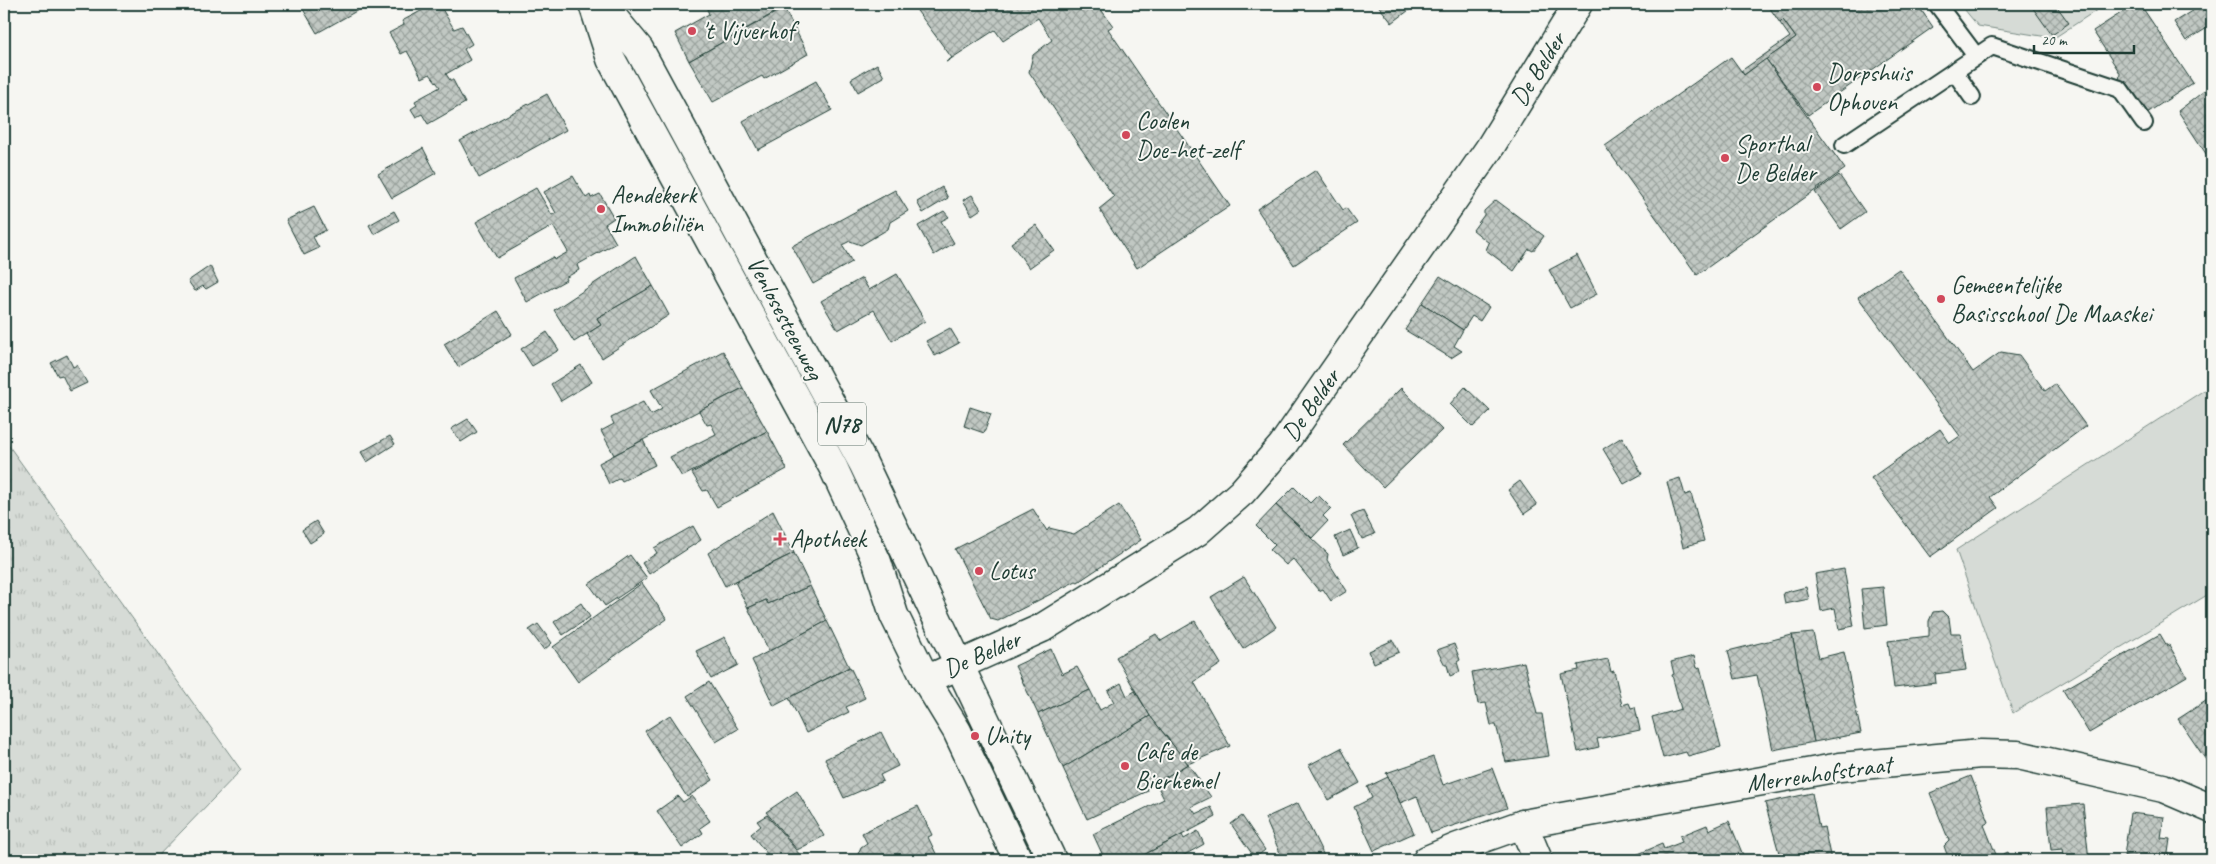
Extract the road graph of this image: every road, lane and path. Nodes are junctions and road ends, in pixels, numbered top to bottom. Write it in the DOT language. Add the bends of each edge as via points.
graph roads {
  1 [pos="593,4"];
  2 [pos="602,4"];
  3 [pos="1578,4"];
  4 [pos="1937,4"];
  5 [pos="1976,56"];
  6 [pos="1954,71"];
  7 [pos="1972,97"];
  8 [pos="2144,123"];
  9 [pos="1844,145"];
  10 [pos="958,664"];
  11 [pos="926,680"];
  12 [pos="2212,809"];
  13 [pos="1523,824"];
  14 [pos="1018,860"];
  15 [pos="1052,860"];
  16 [pos="1427,860"];
  17 [pos="1538,860"];
  1 -- 11 [label="main road, Venlosesteenweg / N78" via="611,59 832,467 877,562 894,615"];
  2 -- 10 [label="main road, Venlosesteenweg / N78" via="639,49 863,463"];
  3 -- 10 [label="main road, De Belder" via="1489,149 1282,446 1242,492 1198,531 1050,622"];
  4 -- 5 [label="lane"];
  5 -- 6 [label="lane"];
  5 -- 8 [label="lane" via="1992,46 2120,89"];
  6 -- 7 [label="lane"];
  6 -- 9 [label="lane"];
  10 -- 11 [label="main road, De Belder"];
  10 -- 15 [label="main road, Venlosesteenweg / N78"];
  11 -- 14 [label="main road, Venlosesteenweg / N78" via="956,731"];
  12 -- 13 [label="main road, Merrenhofstraat" via="2163,788 2018,755 1981,754 1840,767"];
  13 -- 16 [label="main road, Merrenhofstraat"];
  13 -- 17 [label="main road"];
}
